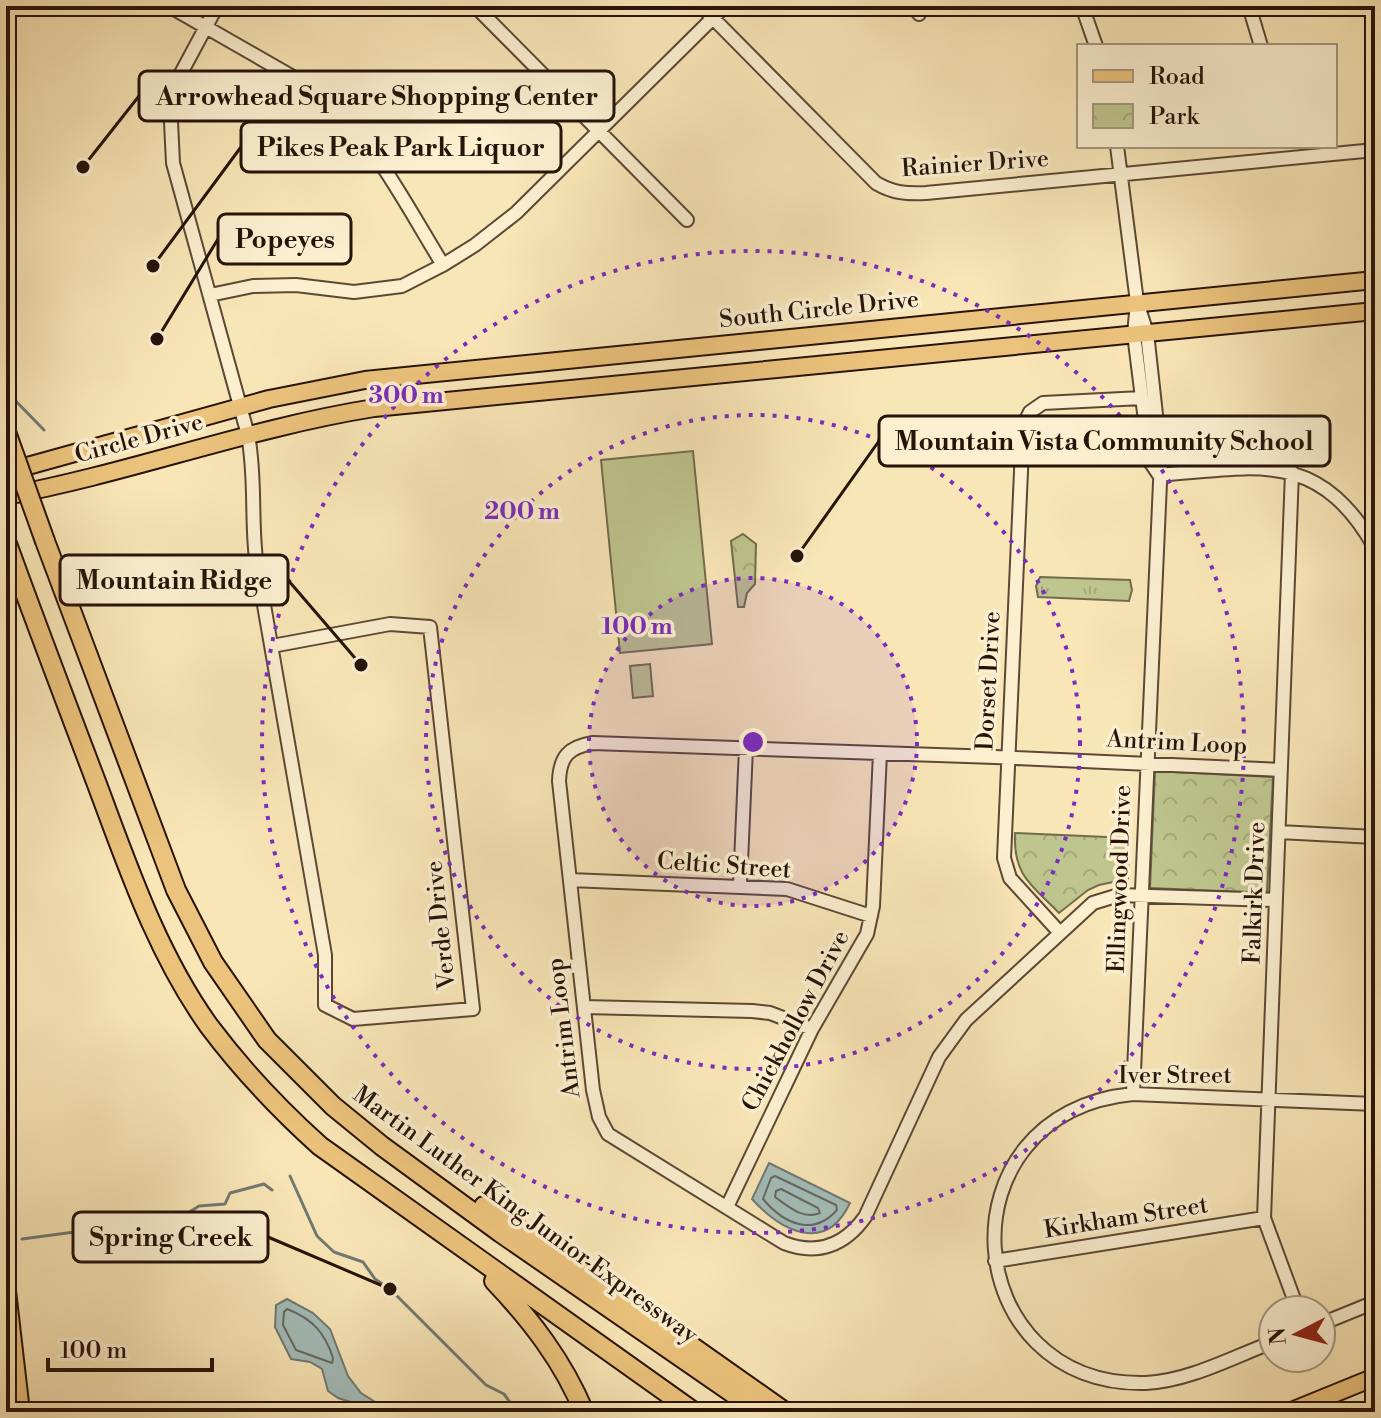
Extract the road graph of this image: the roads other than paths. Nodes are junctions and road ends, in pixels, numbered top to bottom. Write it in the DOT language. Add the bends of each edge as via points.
graph roads {
  1 [pos="169,6"];
  2 [pos="217,6"];
  3 [pos="475,6"];
  4 [pos="701,6"];
  5 [pos="725,6"];
  6 [pos="1082,6"];
  7 [pos="1249,6"];
  8 [pos="713,18"];
  9 [pos="205,27"];
  10 [pos="1095,44"];
  11 [pos="1260,44"];
  12 [pos="599,131"];
  13 [pos="1117,148"];
  14 [pos="1375,150"];
  15 [pos="1278,153"];
  16 [pos="1121,175"];
  17 [pos="687,220"];
  18 [pos="443,265"];
  19 [pos="1375,280"];
  20 [pos="210,295"];
  21 [pos="1137,302"];
  22 [pos="1375,311"];
  23 [pos="1141,333"];
  24 [pos="1142,398"];
  25 [pos="269,399"];
  26 [pos="241,407"];
  27 [pos="6,432"];
  28 [pos="248,435"];
  29 [pos="6,472"];
  30 [pos="1292,472"];
  31 [pos="1159,475"];
  32 [pos="6,496"];
  33 [pos="8,545"];
  34 [pos="1375,548"];
  35 [pos="272,646"];
  36 [pos="746,748"];
  37 [pos="880,753"];
  38 [pos="1008,757"];
  39 [pos="1147,764"];
  40 [pos="1281,770"];
  41 [pos="1279,832"];
  42 [pos="1375,837"];
  43 [pos="570,880"];
  44 [pos="740,885"];
  45 [pos="1141,896"];
  46 [pos="1276,900"];
  47 [pos="871,916"];
  48 [pos="1060,933"];
  49 [pos="584,1007"];
  50 [pos="812,1029"];
  51 [pos="1133,1094"];
  52 [pos="1269,1099"];
  53 [pos="1375,1104"];
  54 [pos="382,1146"];
  55 [pos="727,1207"];
  56 [pos="1264,1218"];
  57 [pos="470,1255"];
  58 [pos="995,1261"];
  59 [pos="6,1282"];
  60 [pos="1292,1294"];
  61 [pos="1375,1302"];
  62 [pos="1337,1317"];
  63 [pos="9,1341"];
  64 [pos="1257,1348"];
  65 [pos="1375,1377"];
  66 [pos="21,1412"];
  67 [pos="584,1412"];
  68 [pos="694,1412"];
  69 [pos="760,1412"];
  70 [pos="785,1412"];
  71 [pos="1289,1412"];
  1 -- 9 [label="street"];
  2 -- 9 [label="street, Verde Drive"];
  3 -- 12 [label="street"];
  4 -- 8 [label="street, Rainier Drive"];
  5 -- 8 [label="street"];
  6 -- 10 [label="street"];
  7 -- 11 [label="street"];
  8 -- 12 [label="street"];
  8 -- 16 [label="street, Rainier Drive" via="876,183 890,191 906,194"];
  9 -- 18 [label="street" via="319,92 339,109 370,148"];
  9 -- 20 [label="street, Verde Drive" via="179,77 171,122 173,163"];
  12 -- 17 [label="street"];
  12 -- 18 [label="street" via="516,213"];
  13 -- 16 [label="street, Ellingwood Drive"];
  14 -- 15 [label="street, Rainier Drive"];
  15 -- 16 [label="street, Rainier Drive"];
  16 -- 21 [label="street, Ellingwood Drive"];
  18 -- 20 [label="street" via="402,286 354,292 253,286"];
  19 -- 21 [label="main road, South Circle Drive"];
  20 -- 26 [label="street, Verde Drive"];
  21 -- 23 [label="street, Ellingwood Drive"];
  21 -- 25 [label="main road, South Circle Drive" via="365,380"];
  22 -- 23 [label="main road"];
  23 -- 24 [label="street, Ellingwood Drive"];
  23 -- 28 [label="main road, Circle Drive" via="374,408"];
  23 -- 31 [label="street, Ellingwood Drive" via="1160,442"];
  24 -- 31 [label="street, Ellingwood Drive" via="1151,463"];
  24 -- 38 [label="street, Dorset Drive" via="1043,403 1023,426"];
  25 -- 26 [label="main road, Circle Drive"];
  26 -- 28 [label="street, Verde Drive"];
  26 -- 29 [label="main road, Circle Drive"];
  27 -- 54 [label="highway, Martin Luther King Junior Expressway, bridge" via="160,851 194,929 267,1040"];
  28 -- 32 [label="main road, Circle Drive"];
  28 -- 35 [label="street, Verde Drive" via="254,468 254,541"];
  30 -- 31 [label="street" via="1243,468"];
  30 -- 34 [label="street" via="1340,500"];
  30 -- 40 [label="street, Falkirk Drive"];
  31 -- 39 [label="street, Ellingwood Drive"];
  33 -- 57 [label="highway" via="137,890 202,1015 250,1077 311,1138"];
  35 -- 35 [label="street, Verde Drive" via="390,624 430,627 473,1009 353,1019 325,1005 325,955"];
  36 -- 37 [label="street, Antrim Loop"];
  36 -- 43 [label="street, Antrim Loop" via="593,743 568,751 559,781"];
  36 -- 44 [label="street"];
  37 -- 38 [label="street, Antrim Loop"];
  37 -- 47 [label="street, Chickhollow Drive"];
  38 -- 39 [label="street, Antrim Loop"];
  38 -- 48 [label="street, Dorset Drive" via="1005,868"];
  39 -- 40 [label="street, Antrim Loop"];
  39 -- 45 [label="street, Ellingwood Drive"];
  40 -- 41 [label="street, Falkirk Drive"];
  41 -- 42 [label="street"];
  41 -- 46 [label="street, Falkirk Drive"];
  43 -- 44 [label="street, Celtic Street"];
  43 -- 49 [label="street, Antrim Loop"];
  44 -- 47 [label="street, Celtic Street" via="787,889"];
  45 -- 46 [label="street, Antrim Loop"];
  45 -- 48 [label="street, Antrim Loop" via="1100,899"];
  45 -- 51 [label="street, Ellingwood Drive"];
  46 -- 52 [label="street, Falkirk Drive"];
  47 -- 50 [label="street, Chickhollow Drive" via="862,945"];
  48 -- 55 [label="street, Antrim Loop" via="950,1039 865,1217 846,1239 821,1249 796,1247"];
  49 -- 50 [label="street" via="752,1011"];
  49 -- 55 [label="street, Antrim Loop" via="595,1103 608,1134"];
  50 -- 55 [label="street, Chickhollow Drive"];
  51 -- 52 [label="street, Iver Street"];
  51 -- 58 [label="street, Iver Street" via="1083,1104 1030,1141 999,1197"];
  52 -- 53 [label="street, Iver Street"];
  52 -- 56 [label="street, Falkirk Drive"];
  54 -- 69 [label="highway, Martin Luther King Junior Expressway"];
  54 -- 70 [label="highway" via="446,1181"];
  56 -- 58 [label="street, Kirkham Street"];
  56 -- 60 [label="street, Falkirk Drive"];
  57 -- 67 [label="highway" via="557,1357"];
  57 -- 68 [label="highway"];
  58 -- 64 [label="street, Iver Street" via="1010,1306 1028,1332 1054,1356 1102,1378 1165,1380"];
  59 -- 63 [label="main road"];
  61 -- 62 [label="street"];
  63 -- 66 [label="main road"];
  65 -- 71 [label="main road"];
}
